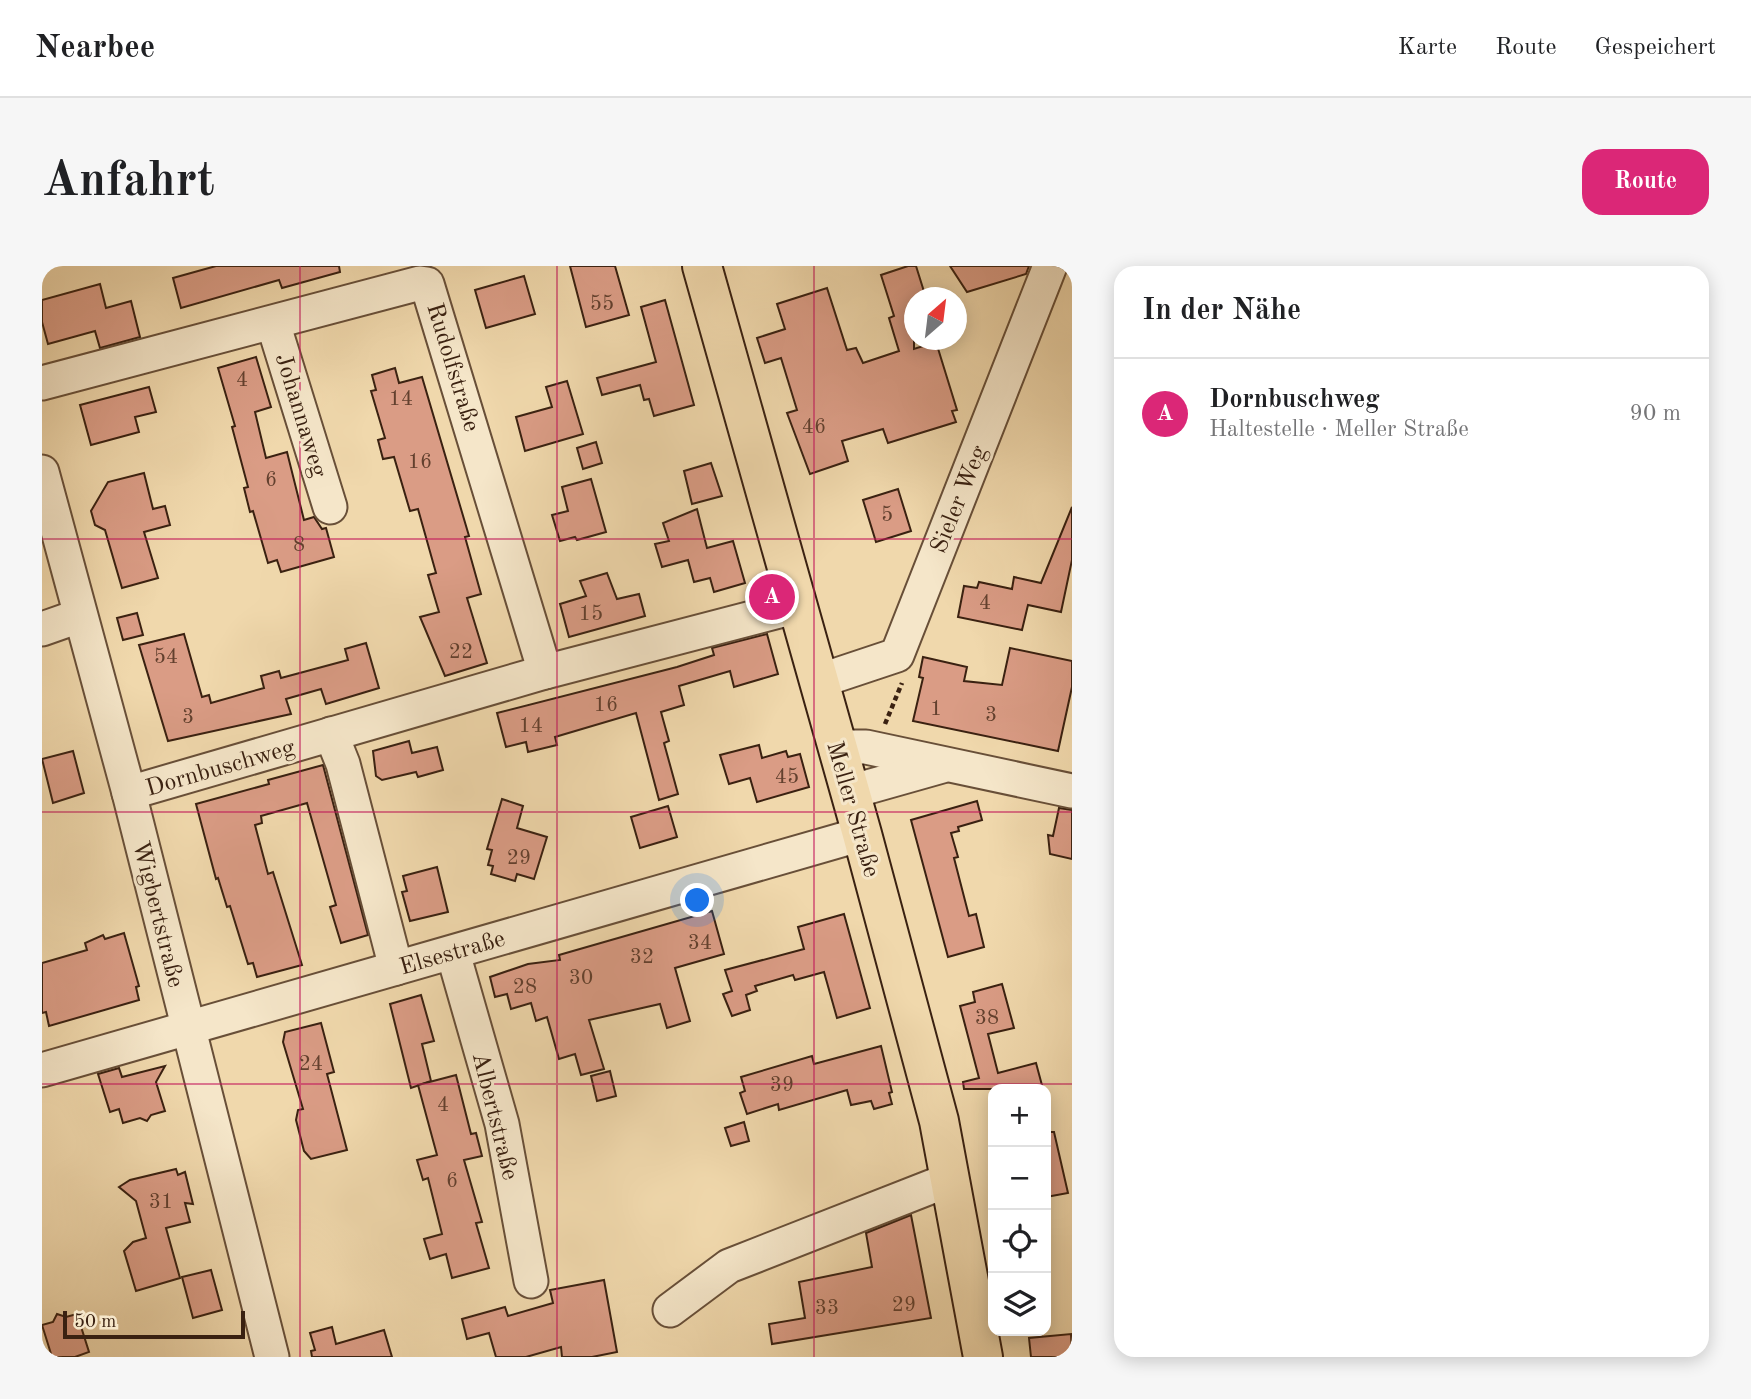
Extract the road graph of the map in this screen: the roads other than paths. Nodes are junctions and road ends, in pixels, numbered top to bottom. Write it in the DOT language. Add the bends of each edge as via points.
graph roads {
  1 [pos="702,266"];
  2 [pos="1050,266"];
  3 [pos="273,323"];
  4 [pos="42,383"];
  5 [pos="42,472"];
  6 [pos="330,507"];
  7 [pos="798,606"];
  8 [pos="79,616"];
  9 [pos="42,629"];
  10 [pos="545,672"];
  11 [pos="819,681"];
  12 [pos="331,734"];
  13 [pos="837,747"];
  14 [pos="946,764"];
  15 [pos="1072,791"];
  16 [pos="850,792"];
  17 [pos="128,793"];
  18 [pos="862,834"];
  19 [pos="453,953"];
  20 [pos="396,968"];
  21 [pos="187,1028"];
  22 [pos="42,1070"];
  23 [pos="951,1179"];
  24 [pos="531,1281"];
  25 [pos="670,1310"];
  26 [pos="272,1357"];
  27 [pos="983,1357"];
  1 -- 7 [label="main road, Meller Straße"];
  2 -- 11 [label="street, Sieler Weg" via="897,655"];
  3 -- 4 [label="street, Rudolfstraße"];
  3 -- 6 [label="street, Johannaweg"];
  3 -- 10 [label="street, Rudolfstraße" via="427,284"];
  5 -- 8 [label="street, Wigbertstraße"];
  7 -- 10 [label="street, Dornbuschweg"];
  7 -- 11 [label="main road, Meller Straße"];
  8 -- 9 [label="street"];
  8 -- 17 [label="street, Wigbertstraße"];
  10 -- 12 [label="street, Dornbuschweg"];
  11 -- 13 [label="main road, Meller Straße"];
  12 -- 17 [label="street, Dornbuschweg"];
  12 -- 20 [label="street" via="343,764"];
  13 -- 14 [label="street" via="874,749"];
  13 -- 16 [label="main road, Meller Straße"];
  14 -- 15 [label="street"];
  14 -- 16 [label="street"];
  16 -- 18 [label="main road, Meller Straße"];
  17 -- 21 [label="street, Wigbertstraße"];
  18 -- 19 [label="street, Elsestraße"];
  18 -- 23 [label="main road, Meller Straße"];
  19 -- 20 [label="street, Elsestraße"];
  19 -- 24 [label="street, Albertstraße" via="502,1124"];
  20 -- 21 [label="street, Elsestraße"];
  21 -- 22 [label="street, Elsestraße"];
  21 -- 26 [label="street, Wigbertstraße"];
  23 -- 25 [label="street" via="729,1266"];
  23 -- 27 [label="main road, Meller Straße"];
}
